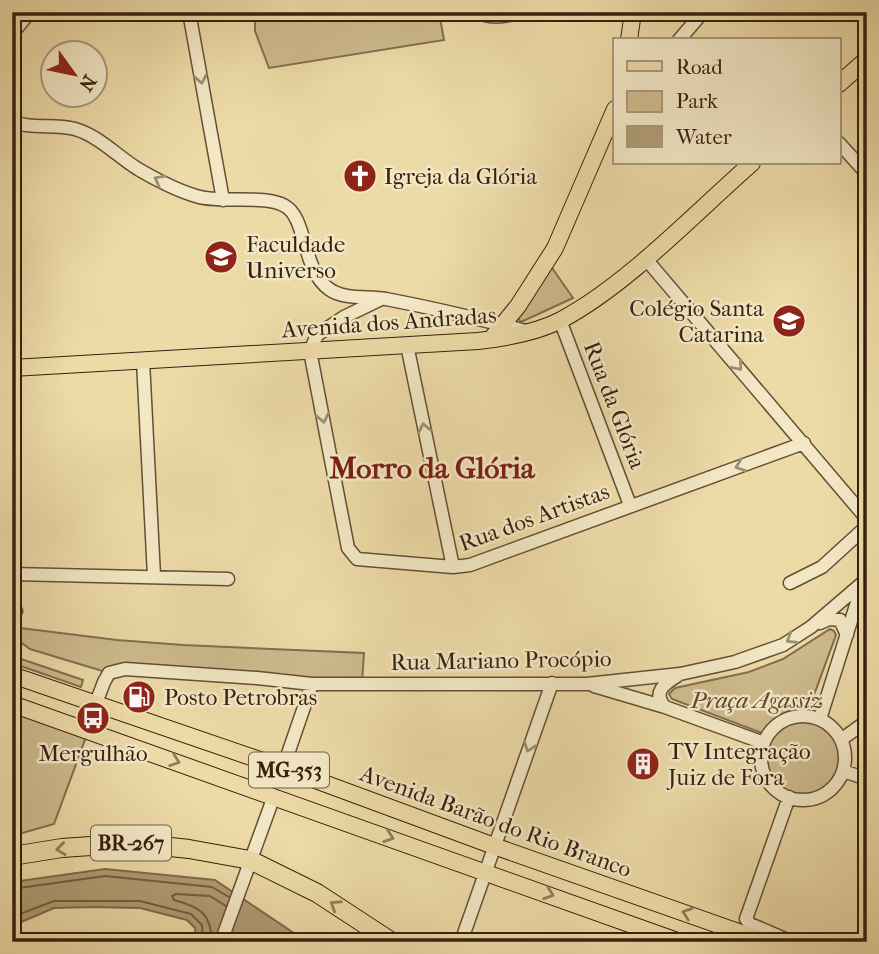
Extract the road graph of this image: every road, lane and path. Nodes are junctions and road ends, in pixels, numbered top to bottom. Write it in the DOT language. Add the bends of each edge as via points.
graph roads {
  1 [pos="30,12"];
  2 [pos="189,12"];
  3 [pos="476,12"];
  4 [pos="519,12"];
  5 [pos="633,12"];
  6 [pos="703,12"];
  7 [pos="12,34"];
  8 [pos="629,38"];
  9 [pos="681,38"];
  10 [pos="867,59"];
  11 [pos="840,83"];
  12 [pos="613,115"];
  13 [pos="12,121"];
  14 [pos="840,144"];
  15 [pos="750,164"];
  16 [pos="867,174"];
  17 [pos="223,200"];
  18 [pos="645,258"];
  19 [pos="381,299"];
  20 [pos="561,320"];
  21 [pos="503,325"];
  22 [pos="526,331"];
  23 [pos="491,339"];
  24 [pos="407,345"];
  25 [pos="310,351"];
  26 [pos="143,360"];
  27 [pos="12,368"];
  28 [pos="804,443"];
  29 [pos="630,505"];
  30 [pos="867,519"];
  31 [pos="867,526"];
  32 [pos="12,551"];
  33 [pos="453,567"];
  34 [pos="13,573"];
  35 [pos="154,576"];
  36 [pos="228,579"];
  37 [pos="865,580"];
  38 [pos="790,583"];
  39 [pos="811,627"];
  40 [pos="847,635"];
  41 [pos="680,674"];
  42 [pos="12,675"];
  43 [pos="552,683"];
  44 [pos="312,684"];
  45 [pos="587,684"];
  46 [pos="96,703"];
  47 [pos="12,704"];
  48 [pos="665,707"];
  49 [pos="820,719"];
  50 [pos="867,721"];
  51 [pos="842,739"];
  52 [pos="764,743"];
  53 [pos="283,768"];
  54 [pos="843,771"];
  55 [pos="867,779"];
  56 [pos="274,796"];
  57 [pos="789,797"];
  58 [pos="494,846"];
  59 [pos="12,856"];
  60 [pos="248,865"];
  61 [pos="485,871"];
  62 [pos="220,942"];
  63 [pos="392,942"];
  64 [pos="461,942"];
  65 [pos="680,942"];
  66 [pos="767,942"];
  67 [pos="792,942"];
  1 -- 7 [label="street"];
  2 -- 17 [label="street, one-way"];
  3 -- 4 [label="street" via="488,17"];
  5 -- 8 [label="main road"];
  6 -- 9 [label="street"];
  10 -- 11 [label="main road"];
  12 -- 21 [label="main road" via="555,248"];
  17 -- 13 [label="street, one-way" via="172,187 76,129"];
  14 -- 16 [label="street"];
  15 -- 18 [label="main road, Avenida dos Andradas"];
  17 -- 19 [label="street" via="284,205 294,213 315,276 343,295"];
  18 -- 20 [label="main road, Avenida dos Andradas"];
  18 -- 28 [label="street, one-way"];
  19 -- 21 [label="street"];
  19 -- 25 [label="street" via="317,335"];
  20 -- 22 [label="main road, Avenida dos Andradas"];
  20 -- 29 [label="street, Rua da Glória"];
  21 -- 22 [label="street"];
  21 -- 23 [label="main road"];
  22 -- 23 [label="main road, Avenida dos Andradas"];
  23 -- 24 [label="main road, Avenida dos Andradas"];
  24 -- 25 [label="main road, Avenida dos Andradas"];
  33 -- 24 [label="street, one-way"];
  25 -- 26 [label="main road, Avenida dos Andradas"];
  25 -- 33 [label="street, Rua dos Artistas, one-way" via="351,554 365,561"];
  26 -- 27 [label="main road, Avenida dos Andradas"];
  26 -- 35 [label="street"];
  28 -- 29 [label="street, Rua dos Artistas, one-way"];
  28 -- 30 [label="street"];
  29 -- 33 [label="street, Rua dos Artistas" via="489,559"];
  31 -- 38 [label="street" via="822,567"];
  32 -- 34 [label="street"];
  34 -- 35 [label="street"];
  35 -- 36 [label="street"];
  37 -- 39 [label="street, Rua Mariano Procópio"];
  37 -- 40 [label="street"];
  39 -- 40 [label="street" via="837,619"];
  39 -- 41 [label="street, Rua Mariano Procópio, one-way" via="759,654"];
  40 -- 49 [label="street"];
  41 -- 45 [label="street, Rua Mariano Procópio"];
  41 -- 48 [label="street" via="659,691"];
  42 -- 46 [label="main road, Avenida Barão do Rio Branco / MG-353"];
  43 -- 44 [label="street, Rua Mariano Procópio"];
  43 -- 45 [label="street, Rua Mariano Procópio"];
  43 -- 58 [label="street, one-way"];
  44 -- 46 [label="street, Rua Mariano Procópio" via="125,669 109,673"];
  44 -- 53 [label="street"];
  45 -- 48 [label="street"];
  46 -- 53 [label="main road, Avenida Barão do Rio Branco / MG-353"];
  47 -- 56 [label="main road, one-way"];
  48 -- 52 [label="street"];
  49 -- 51 [label="street"];
  49 -- 52 [label="street" via="798,716 784,720"];
  50 -- 51 [label="street"];
  51 -- 54 [label="street"];
  52 -- 57 [label="street" via="761,762 767,780"];
  53 -- 58 [label="main road, Avenida Barão do Rio Branco / MG-353"];
  54 -- 55 [label="street"];
  54 -- 57 [label="street" via="831,790 821,796"];
  56 -- 60 [label="street"];
  56 -- 61 [label="main road, one-way"];
  57 -- 67 [label="street" via="746,919"];
  58 -- 61 [label="street"];
  66 -- 58 [label="main road, Avenida Barão do Rio Branco / MG-353, one-way"];
  60 -- 59 [label="highway, BR-267, one-way" via="199,850 134,843"];
  60 -- 62 [label="street"];
  63 -- 60 [label="highway, BR-267, one-way" via="317,893"];
  61 -- 64 [label="street"];
  61 -- 65 [label="main road, one-way"];
}
